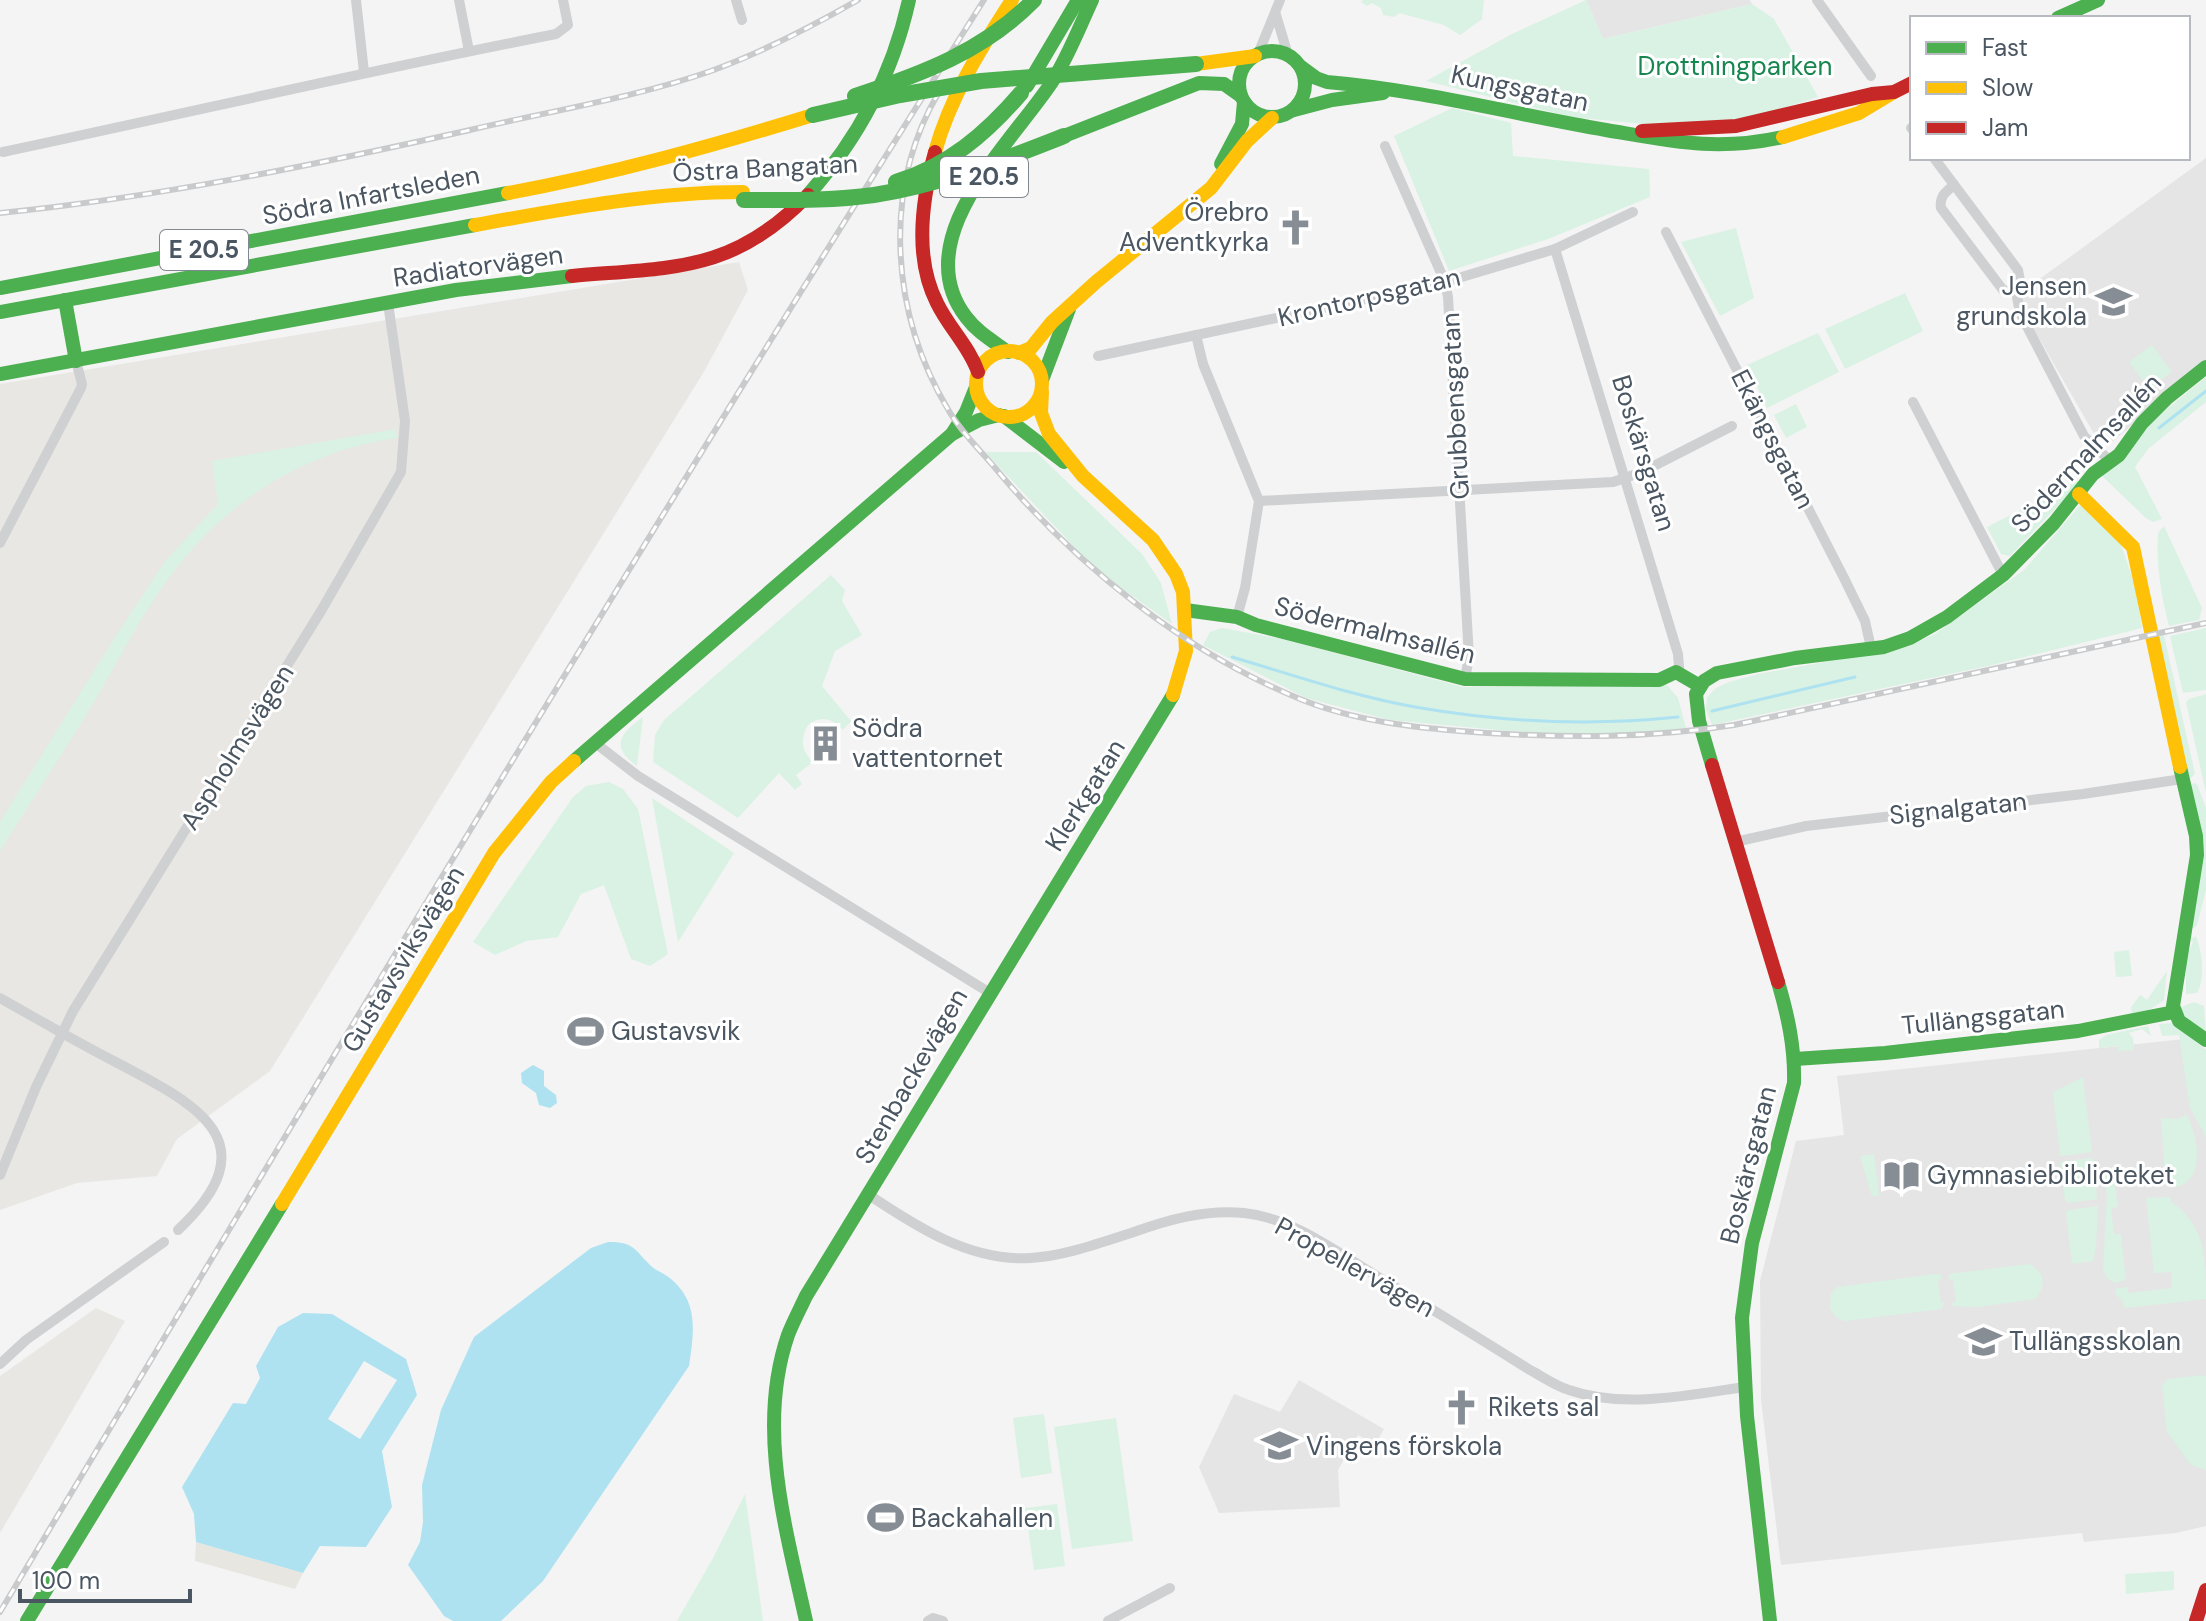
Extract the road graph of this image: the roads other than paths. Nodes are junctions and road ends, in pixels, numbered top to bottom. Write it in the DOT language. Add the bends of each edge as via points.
graph roads {
  1 [pos="356,0"];
  2 [pos="459,0"];
  3 [pos="563,0"];
  4 [pos="736,0"];
  5 [pos="909,0"];
  6 [pos="1012,0"];
  7 [pos="1034,0"];
  8 [pos="1078,0"];
  9 [pos="1092,0"];
  10 [pos="1280,0"];
  11 [pos="1817,0"];
  12 [pos="2098,0"];
  13 [pos="1276,15"];
  14 [pos="2062,16"];
  15 [pos="742,20"];
  16 [pos="469,51"];
  17 [pos="1257,55"];
  18 [pos="1288,55"];
  19 [pos="1301,67"];
  20 [pos="364,72"];
  21 [pos="1871,76"];
  22 [pos="1910,84"];
  23 [pos="1408,90"];
  24 [pos="1243,105"];
  25 [pos="1292,111"];
  26 [pos="813,115"];
  27 [pos="1266,122"];
  28 [pos="1385,146"];
  29 [pos="1237,149"];
  30 [pos="3,152"];
  31 [pos="1935,160"];
  32 [pos="1954,185"];
  33 [pos="744,196"];
  34 [pos="563,209"];
  35 [pos="1633,212"];
  36 [pos="1666,232"];
  37 [pos="1555,249"];
  38 [pos="1445,282"];
  39 [pos="0,288"];
  40 [pos="2016,292"];
  41 [pos="65,300"];
  42 [pos="388,303"];
  43 [pos="1069,309"];
  44 [pos="0,312"];
  45 [pos="1196,335"];
  46 [pos="1013,353"];
  47 [pos="1098,356"];
  48 [pos="76,361"];
  49 [pos="2206,367"];
  50 [pos="0,374"];
  51 [pos="977,379"];
  52 [pos="1042,386"];
  53 [pos="1913,402"];
  54 [pos="1001,416"];
  55 [pos="1732,426"];
  56 [pos="952,434"];
  57 [pos="2109,460"];
  58 [pos="1083,476"];
  59 [pos="1626,478"];
  60 [pos="1459,491"];
  61 [pos="2079,494"];
  62 [pos="1259,501"];
  63 [pos="0,543"];
  64 [pos="2003,575"];
  65 [pos="1185,610"];
  66 [pos="1237,617"];
  67 [pos="1871,648"];
  68 [pos="1676,672"];
  69 [pos="1465,679"];
  70 [pos="1700,686"];
  71 [pos="594,742"];
  72 [pos="2182,779"];
  73 [pos="1735,842"];
  74 [pos="990,993"];
  75 [pos="0,998"];
  76 [pos="2174,1012"];
  77 [pos="62,1032"];
  78 [pos="2206,1040"];
  79 [pos="1795,1059"];
  80 [pos="0,1175"];
  81 [pos="869,1195"];
  82 [pos="178,1230"];
  83 [pos="164,1242"];
  84 [pos="0,1364"];
  85 [pos="1744,1387"];
  86 [pos="1170,1588"];
  87 [pos="2206,1590"];
  88 [pos="27,1621"];
  89 [pos="806,1621"];
  90 [pos="928,1621"];
  91 [pos="943,1621"];
  92 [pos="1109,1621"];
  93 [pos="1770,1621"];
  94 [pos="2196,1621"];
  1 -- 20 [label="street"];
  2 -- 16 [label="street"];
  3 -- 16 [label="street" via="568,25 563,31"];
  4 -- 15 [label="street"];
  5 -- 42 [label="street, Radiatorvägen" via="885,79 857,131 814,187 775,226 736,250 667,268 498,283"];
  6 -- 51 [label="street, E 20.5" via="957,92 925,192 924,258 934,296 975,360"];
  7 -- 26 [label="street, Östra Bangatan, bridge" via="1005,28 961,56"];
  8 -- 33 [label="street, Östra Bangatan / E 20.5, bridge" via="1021,93 985,133 941,164 904,180 843,191"];
  9 -- 46 [label="street, E 20.5" via="1066,58 975,190 951,236 947,256 958,306 977,329"];
  10 -- 13 [label="street"];
  11 -- 21 [label="street"];
  12 -- 14 [label="street"];
  13 -- 17 [label="street"];
  13 -- 18 [label="street"];
  16 -- 20 [label="street"];
  17 -- 18 [label="street"];
  17 -- 24 [label="street" via="1242,71"];
  17 -- 26 [label="street, bridge" via="981,81"];
  18 -- 19 [label="street"];
  19 -- 23 [label="street, Kungsgatan" via="1323,81"];
  19 -- 25 [label="street" via="1305,89"];
  20 -- 30 [label="street"];
  22 -- 23 [label="street, Kungsgatan" via="1894,92 1736,126 1622,132"];
  23 -- 25 [label="street, Kungsgatan"];
  24 -- 27 [label="street"];
  24 -- 29 [label="street"];
  24 -- 33 [label="street, bridge" via="1224,84 1199,83 992,164 906,189 847,198"];
  25 -- 27 [label="street"];
  26 -- 39 [label="street, Södra Infartsleden / E 20.5" via="571,181"];
  27 -- 29 [label="street"];
  28 -- 38 [label="street, Grubbensgatan"];
  29 -- 43 [label="street" via="1202,193"];
  31 -- 32 [label="street"];
  32 -- 40 [label="street" via="2018,270"];
  32 -- 40 [label="street" via="1943,195 1941,208 2003,290"];
  33 -- 34 [label="street, Östra Bangatan / E 20.5" via="667,197"];
  34 -- 41 [label="street, Södra Infartsleden / E 20.5"];
  35 -- 37 [label="street, Krontorpsgatan"];
  36 -- 67 [label="street, Ekängsgatan" via="1844,578 1865,621"];
  37 -- 38 [label="street, Krontorpsgatan"];
  37 -- 59 [label="street, Boskärsgatan"];
  38 -- 45 [label="street, Krontorpsgatan"];
  38 -- 60 [label="street, Grubbensgatan"];
  40 -- 57 [label="street" via="2020,313 2084,436"];
  41 -- 44 [label="street, Södra Infartsleden / E 20.5"];
  41 -- 48 [label="street"];
  42 -- 48 [label="street, Radiatorvägen"];
  42 -- 77 [label="street, Aspholmsvägen" via="405,421 401,472"];
  43 -- 46 [label="street" via="1031,348"];
  43 -- 52 [label="street"];
  45 -- 47 [label="street, Krontorpsgatan"];
  45 -- 62 [label="street"];
  46 -- 51 [label="street" via="984,360"];
  46 -- 52 [label="street" via="1033,361"];
  48 -- 50 [label="street, Radiatorvägen"];
  48 -- 63 [label="street" via="81,388"];
  49 -- 57 [label="street, Södermalmsallén" via="2167,398"];
  51 -- 54 [label="street" via="984,406"];
  51 -- 56 [label="street, Gustavsviksvägen"];
  52 -- 54 [label="street" via="1028,412"];
  52 -- 58 [label="street" via="1043,424"];
  53 -- 64 [label="street, Södermalmsallén"];
  54 -- 56 [label="street, Gustavsviksvägen"];
  54 -- 58 [label="street"];
  55 -- 59 [label="street"];
  56 -- 71 [label="street, Gustavsviksvägen"];
  57 -- 61 [label="street, Södermalmsallén"];
  58 -- 65 [label="street" via="1166,557 1183,592"];
  59 -- 60 [label="street"];
  59 -- 68 [label="street, Boskärsgatan" via="1678,654"];
  60 -- 62 [label="street"];
  60 -- 69 [label="street, Grubbensgatan" via="1469,657"];
  61 -- 64 [label="street, Södermalmsallén"];
  61 -- 72 [label="street" via="2133,547"];
  62 -- 66 [label="street"];
  64 -- 67 [label="street, Södermalmsallén" via="1935,624 1898,643"];
  65 -- 66 [label="street, Södermalmsallén"];
  65 -- 74 [label="street, Klerkgatan" via="1186,651 1176,690"];
  66 -- 69 [label="street, Södermalmsallén"];
  67 -- 70 [label="street, Södermalmsallén" via="1730,670"];
  68 -- 69 [label="street, Södermalmsallén" via="1659,680"];
  68 -- 70 [label="street"];
  70 -- 73 [label="street, Boskärsgatan" via="1695,700 1699,721"];
  71 -- 74 [label="street, Stenbackevägen" via="638,776"];
  71 -- 88 [label="street, Gustavsviksvägen" via="539,796 494,853"];
  72 -- 73 [label="street, Signalgatan" via="1806,826"];
  72 -- 76 [label="street" via="2197,855 2173,991"];
  73 -- 79 [label="street, Boskärsgatan" via="1788,1017"];
  74 -- 81 [label="street, Stenbackevägen"];
  75 -- 77 [label="street"];
  76 -- 78 [label="street"];
  76 -- 79 [label="street, Tullängsgatan" via="2078,1031"];
  77 -- 80 [label="street, Aspholmsvägen"];
  77 -- 82 [label="street" via="173,1092 202,1114 215,1132 222,1156 215,1185"];
  79 -- 85 [label="street, Boskärsgatan" via="1792,1097 1745,1280"];
  81 -- 85 [label="street, Propellervägen" via="947,1241 1011,1258 1077,1250 1191,1215 1247,1213 1298,1230 1569,1390 1630,1399"];
  81 -- 89 [label="street, Stenbackevägen" via="794,1317 777,1377 772,1419 775,1462"];
  83 -- 84 [label="street"];
  85 -- 93 [label="street, Boskärsgatan"];
  86 -- 92 [label="street"];
  87 -- 94 [label="street"];
  90 -- 91 [label="street"];
}
